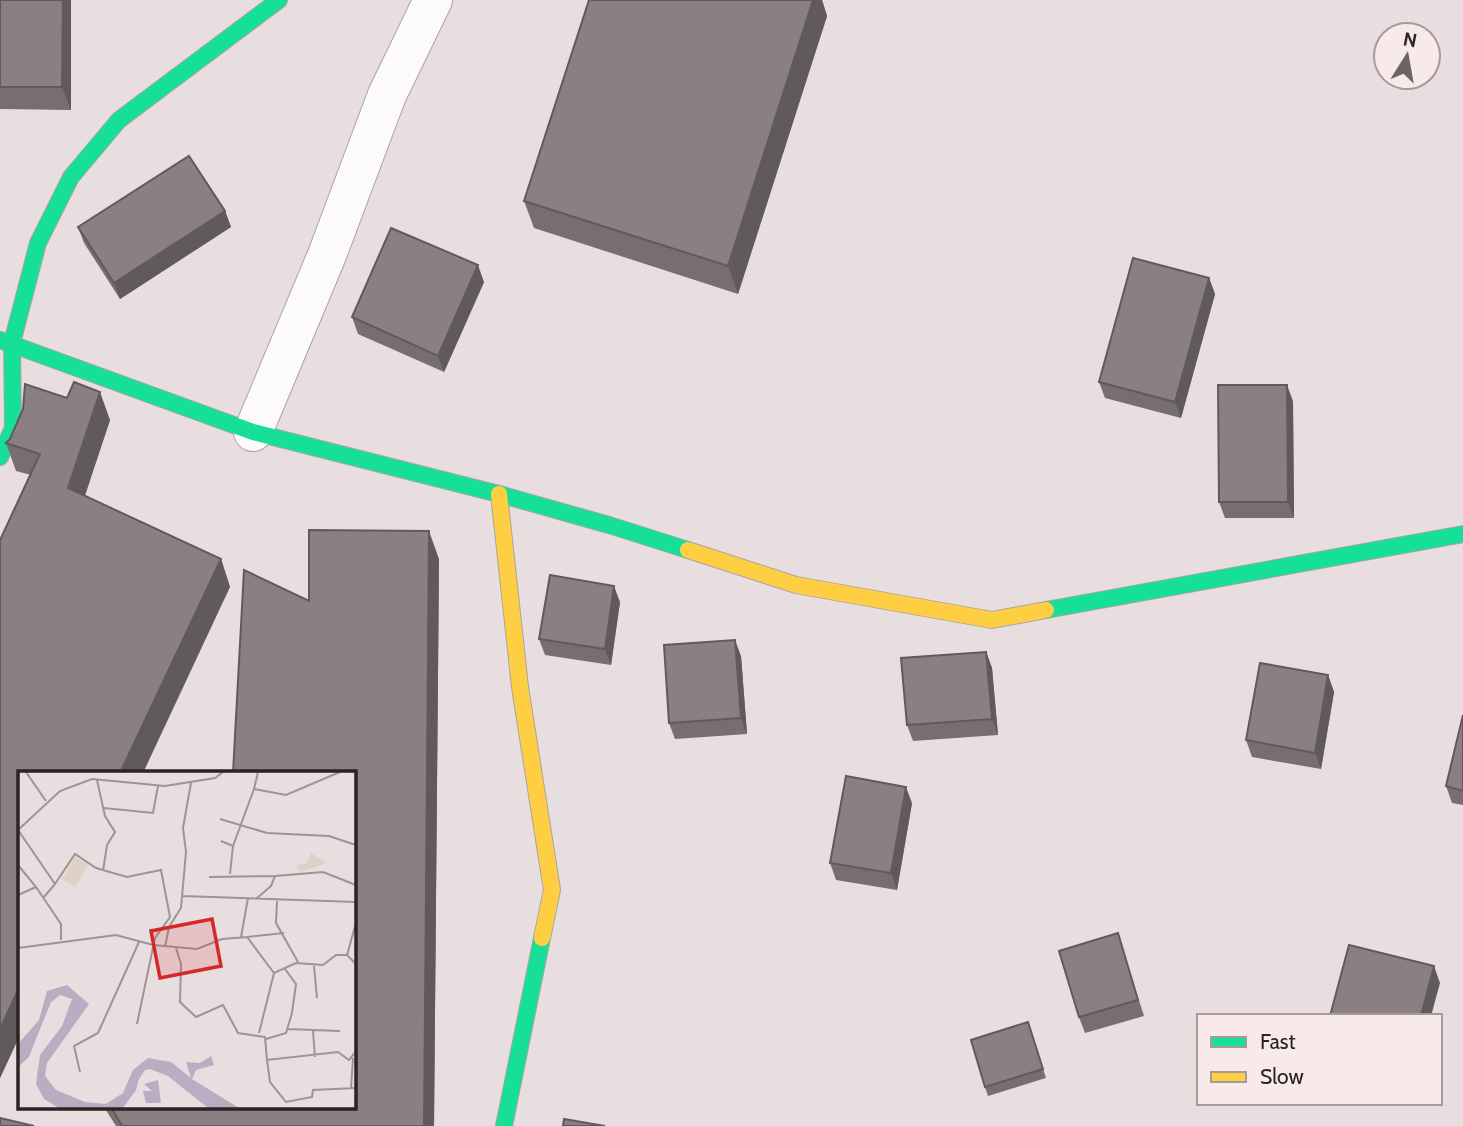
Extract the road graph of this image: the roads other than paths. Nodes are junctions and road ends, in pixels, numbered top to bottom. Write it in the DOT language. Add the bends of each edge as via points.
graph roads {
  1 [pos="279,0"];
  2 [pos="433,0"];
  3 [pos="6,341"];
  4 [pos="253,432"];
  5 [pos="0,457"];
  6 [pos="499,494"];
  7 [pos="1463,534"];
  8 [pos="504,1126"];
  1 -- 3 [label="main road" via="119,120 71,177 38,243"];
  2 -- 4 [label="street" via="387,94 327,255"];
  3 -- 4 [label="main road"];
  3 -- 5 [label="main road" via="13,428"];
  4 -- 6 [label="main road"];
  6 -- 7 [label="main road" via="796,585 992,620"];
  6 -- 8 [label="main road" via="520,687 552,890"];
}
